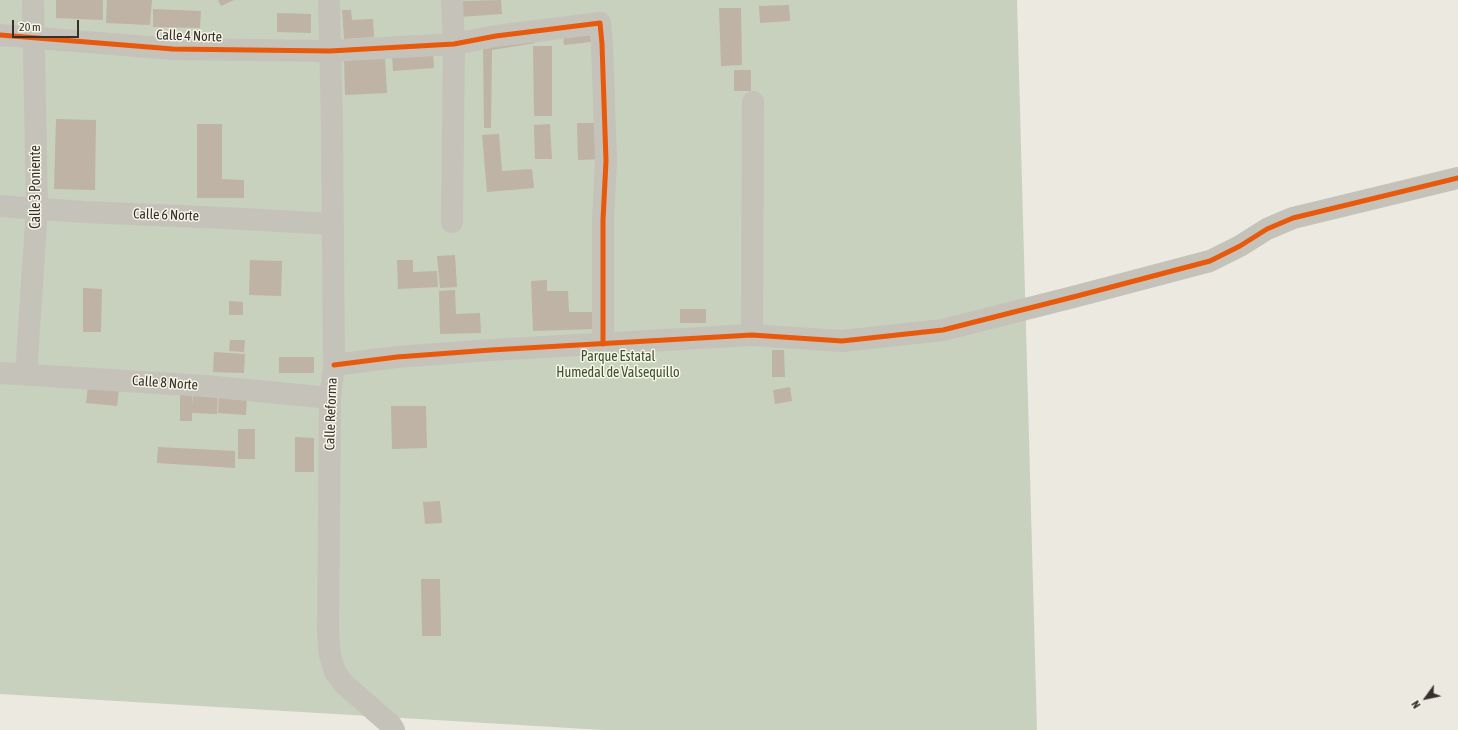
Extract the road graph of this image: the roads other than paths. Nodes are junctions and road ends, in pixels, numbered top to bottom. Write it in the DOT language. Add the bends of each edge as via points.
graph roads {
  1 [pos="33,0"];
  2 [pos="329,0"];
  3 [pos="452,0"];
  4 [pos="0,35"];
  5 [pos="33,37"];
  6 [pos="454,44"];
  7 [pos="330,51"];
  8 [pos="753,102"];
  9 [pos="1458,178"];
  10 [pos="0,206"];
  11 [pos="37,208"];
  12 [pos="452,222"];
  13 [pos="333,224"];
  14 [pos="752,335"];
  15 [pos="603,344"];
  16 [pos="334,365"];
  17 [pos="0,373"];
  18 [pos="26,374"];
  19 [pos="330,398"];
  20 [pos="394,730"];
  1 -- 5 [label="street, Calle 3 Poniente"];
  2 -- 7 [label="street, Calle Reforma"];
  3 -- 6 [label="street"];
  4 -- 5 [label="street, Calle 4 Norte"];
  5 -- 7 [label="street, Calle 4 Norte" via="173,48"];
  5 -- 11 [label="street, Calle 3 Poniente"];
  6 -- 7 [label="street, Calle 4 Norte"];
  6 -- 12 [label="street"];
  6 -- 15 [label="street, Calle 4 Norte" via="496,36 600,24 606,161 603,220"];
  7 -- 13 [label="street, Calle Reforma"];
  8 -- 14 [label="street"];
  9 -- 14 [label="street" via="1293,218 1267,229 1210,261 943,330 842,341"];
  10 -- 11 [label="street, Calle 6 Norte"];
  11 -- 13 [label="street, Calle 6 Norte"];
  11 -- 18 [label="street, Calle 3 Poniente"];
  13 -- 16 [label="street, Calle Reforma"];
  14 -- 15 [label="street"];
  15 -- 16 [label="street" via="397,357"];
  16 -- 19 [label="street, Calle Reforma"];
  17 -- 18 [label="street, Calle 8 Norte"];
  18 -- 19 [label="street, Calle 8 Norte" via="206,386"];
  19 -- 20 [label="street, Calle Reforma" via="330,655 335,672 344,684 392,724"];
}
